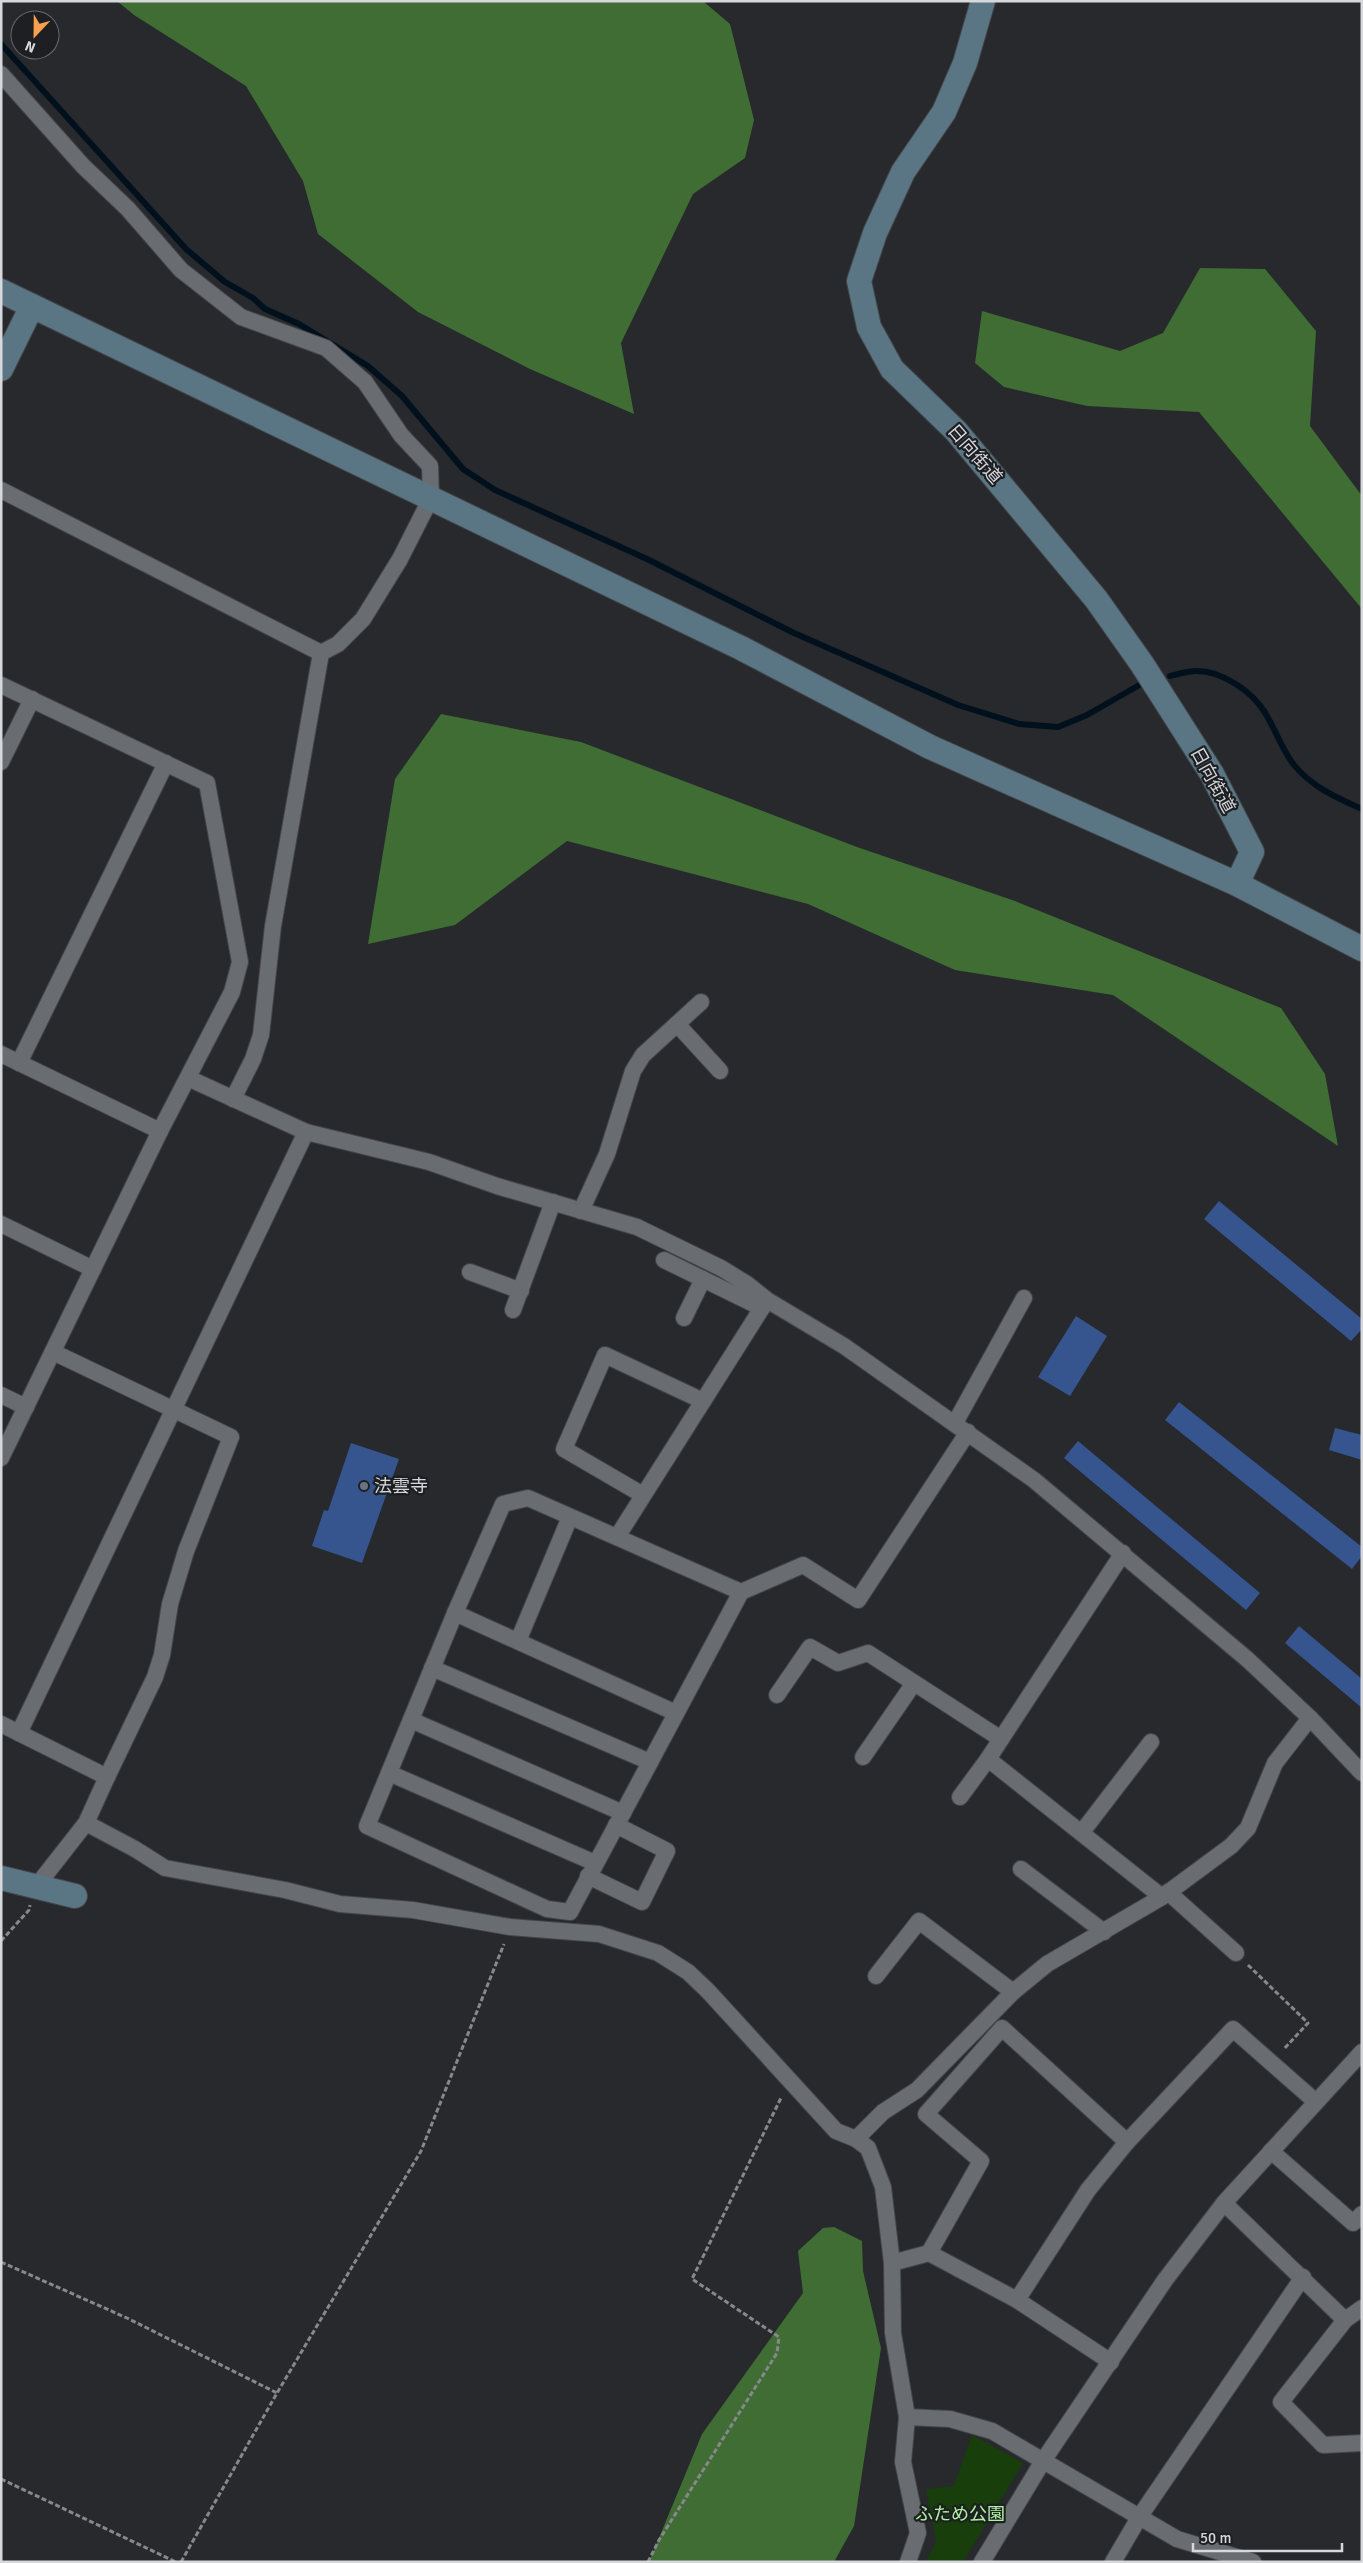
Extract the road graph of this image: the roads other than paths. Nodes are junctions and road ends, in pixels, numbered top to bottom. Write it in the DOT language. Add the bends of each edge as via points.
graph roads {
  1 [pos="983,1"];
  2 [pos="1,74"];
  3 [pos="1,291"];
  4 [pos="32,306"];
  5 [pos="1,369"];
  6 [pos="1,490"];
  7 [pos="431,498"];
  8 [pos="321,652"];
  9 [pos="1,684"];
  10 [pos="32,699"];
  11 [pos="1,762"];
  12 [pos="166,763"];
  13 [pos="1237,884"];
  14 [pos="1362,948"];
  15 [pos="701,1002"];
  16 [pos="677,1024"];
  17 [pos="1,1054"];
  18 [pos="19,1063"];
  19 [pos="720,1071"];
  20 [pos="188,1078"];
  21 [pos="233,1099"];
  22 [pos="160,1131"];
  23 [pos="306,1132"];
  24 [pos="553,1202"];
  25 [pos="582,1211"];
  26 [pos="1,1224"];
  27 [pos="664,1260"];
  28 [pos="93,1269"];
  29 [pos="470,1272"];
  30 [pos="703,1279"];
  31 [pos="520,1291"];
  32 [pos="1024,1298"];
  33 [pos="764,1304"];
  34 [pos="513,1310"];
  35 [pos="684,1318"];
  36 [pos="53,1352"];
  37 [pos="1,1395"];
  38 [pos="702,1401"];
  39 [pos="26,1407"];
  40 [pos="174,1410"];
  41 [pos="961,1427"];
  42 [pos="1,1458"];
  43 [pos="644,1495"];
  44 [pos="570,1517"];
  45 [pos="617,1537"];
  46 [pos="1123,1553"];
  47 [pos="741,1592"];
  48 [pos="455,1612"];
  49 [pos="518,1641"];
  50 [pos="432,1668"];
  51 [pos="914,1683"];
  52 [pos="777,1695"];
  53 [pos="676,1713"];
  54 [pos="1310,1718"];
  55 [pos="411,1720"];
  56 [pos="1,1724"];
  57 [pos="19,1733"];
  58 [pos="1001,1739"];
  59 [pos="1150,1742"];
  60 [pos="863,1756"];
  61 [pos="988,1759"];
  62 [pos="650,1762"];
  63 [pos="389,1773"];
  64 [pos="1362,1773"];
  65 [pos="107,1777"];
  66 [pos="960,1797"];
  67 [pos="619,1819"];
  68 [pos="86,1823"];
  69 [pos="1082,1832"];
  70 [pos="1021,1869"];
  71 [pos="592,1870"];
  72 [pos="1,1878"];
  73 [pos="35,1888"];
  74 [pos="1165,1894"];
  75 [pos="75,1896"];
  76 [pos="1104,1932"];
  77 [pos="1236,1953"];
  78 [pos="876,1976"];
  79 [pos="1013,1992"];
  80 [pos="1362,2052"];
  81 [pos="1316,2102"];
  82 [pos="856,2139"];
  83 [pos="1127,2142"];
  84 [pos="1271,2151"];
  85 [pos="1224,2203"];
  86 [pos="1362,2214"];
  87 [pos="929,2253"];
  88 [pos="892,2263"];
  89 [pos="1303,2277"];
  90 [pos="1017,2300"];
  91 [pos="1362,2308"];
  92 [pos="1346,2320"];
  93 [pos="1111,2362"];
  94 [pos="906,2417"];
  95 [pos="1362,2443"];
  96 [pos="1043,2461"];
  97 [pos="1140,2516"];
  98 [pos="908,2562"];
  99 [pos="982,2562"];
  100 [pos="1113,2562"];
  101 [pos="1253,2562"];
  1 -- 13 [label="street, 日向街道" via="965,63 944,112 903,172 875,233 859,281 869,326 892,370 956,430 1096,599 1142,664 1212,774 1252,852"];
  2 -- 7 [label="street" via="181,270 241,318 326,348 365,382 401,435 430,466"];
  3 -- 4 [label="street"];
  4 -- 5 [label="street"];
  4 -- 7 [label="street"];
  6 -- 8 [label="street"];
  7 -- 8 [label="street" via="400,559 363,619 338,644"];
  7 -- 13 [label="street" via="741,648 930,747"];
  8 -- 21 [label="street" via="273,926 261,1035"];
  9 -- 10 [label="street"];
  10 -- 11 [label="street"];
  10 -- 12 [label="street"];
  12 -- 18 [label="street"];
  12 -- 20 [label="street" via="207,783 240,962 232,992"];
  13 -- 14 [label="street"];
  15 -- 16 [label="street"];
  16 -- 19 [label="street"];
  16 -- 25 [label="street" via="643,1055 633,1071 607,1154"];
  17 -- 18 [label="street"];
  18 -- 22 [label="street"];
  20 -- 21 [label="street"];
  20 -- 22 [label="street"];
  21 -- 23 [label="street"];
  22 -- 28 [label="street"];
  23 -- 24 [label="street" via="429,1162"];
  23 -- 40 [label="street"];
  24 -- 25 [label="street"];
  24 -- 31 [label="street"];
  25 -- 33 [label="street" via="636,1227 720,1268 747,1284"];
  26 -- 28 [label="street"];
  27 -- 30 [label="street"];
  28 -- 36 [label="street"];
  29 -- 31 [label="street"];
  30 -- 33 [label="street"];
  30 -- 35 [label="street"];
  31 -- 34 [label="street"];
  32 -- 41 [label="street"];
  33 -- 38 [label="street"];
  33 -- 41 [label="street" via="844,1346"];
  36 -- 39 [label="street"];
  36 -- 40 [label="street"];
  37 -- 39 [label="street"];
  38 -- 43 [label="street"];
  38 -- 43 [label="street" via="605,1355 564,1449"];
  39 -- 42 [label="street"];
  40 -- 57 [label="street"];
  40 -- 65 [label="street" via="231,1438 186,1551 170,1604 155,1677"];
  41 -- 46 [label="street" via="1034,1480"];
  41 -- 47 [label="street" via="858,1600 803,1565"];
  43 -- 45 [label="street"];
  44 -- 45 [label="street"];
  44 -- 48 [label="street" via="528,1498 503,1504"];
  44 -- 49 [label="street"];
  45 -- 47 [label="street"];
  46 -- 54 [label="street" via="1247,1659"];
  46 -- 58 [label="street"];
  47 -- 53 [label="street"];
  48 -- 49 [label="street"];
  48 -- 50 [label="street"];
  49 -- 53 [label="street"];
  50 -- 55 [label="street"];
  50 -- 62 [label="street"];
  51 -- 52 [label="street" via="868,1652 838,1663 810,1647"];
  51 -- 58 [label="street"];
  51 -- 60 [label="street"];
  53 -- 62 [label="street"];
  54 -- 64 [label="street"];
  54 -- 74 [label="street" via="1275,1763 1248,1828 1231,1846"];
  55 -- 63 [label="street"];
  55 -- 67 [label="street"];
  56 -- 57 [label="street"];
  57 -- 65 [label="street"];
  58 -- 61 [label="street"];
  59 -- 69 [label="street"];
  61 -- 66 [label="street"];
  61 -- 69 [label="street"];
  62 -- 67 [label="street"];
  63 -- 71 [label="street"];
  63 -- 71 [label="street" via="367,1826 547,1908 570,1912"];
  65 -- 68 [label="street"];
  67 -- 71 [label="street"];
  67 -- 71 [label="street" via="667,1851 642,1902"];
  68 -- 73 [label="street"];
  68 -- 82 [label="street" via="165,1868 285,1890 340,1904 413,1910 510,1927 599,1934 658,1953 688,1972 708,1991 836,2131"];
  69 -- 74 [label="street"];
  70 -- 76 [label="street"];
  72 -- 73 [label="street"];
  73 -- 75 [label="street"];
  74 -- 76 [label="street"];
  74 -- 77 [label="street"];
  76 -- 79 [label="street" via="1047,1964"];
  78 -- 79 [label="street" via="919,1921"];
  79 -- 82 [label="street" via="917,2090 883,2112"];
  80 -- 81 [label="street"];
  81 -- 83 [label="street" via="1233,2030"];
  81 -- 84 [label="street"];
  82 -- 88 [label="street" via="868,2148 883,2187"];
  83 -- 87 [label="street" via="1002,2028 926,2114 981,2162"];
  83 -- 90 [label="street" via="1088,2190"];
  84 -- 85 [label="street"];
  84 -- 86 [label="street" via="1353,2223"];
  85 -- 89 [label="street"];
  85 -- 93 [label="street" via="1164,2280"];
  87 -- 88 [label="street"];
  87 -- 90 [label="street"];
  88 -- 94 [label="street" via="893,2333"];
  89 -- 92 [label="street"];
  89 -- 97 [label="street"];
  90 -- 93 [label="street"];
  91 -- 92 [label="street"];
  92 -- 95 [label="street" via="1281,2402 1323,2445"];
  93 -- 96 [label="street"];
  94 -- 96 [label="street" via="950,2418 992,2431"];
  94 -- 98 [label="street" via="903,2462 918,2533"];
  96 -- 97 [label="street"];
  96 -- 99 [label="street"];
  97 -- 100 [label="street"];
  97 -- 101 [label="street" via="1177,2539"];
}
